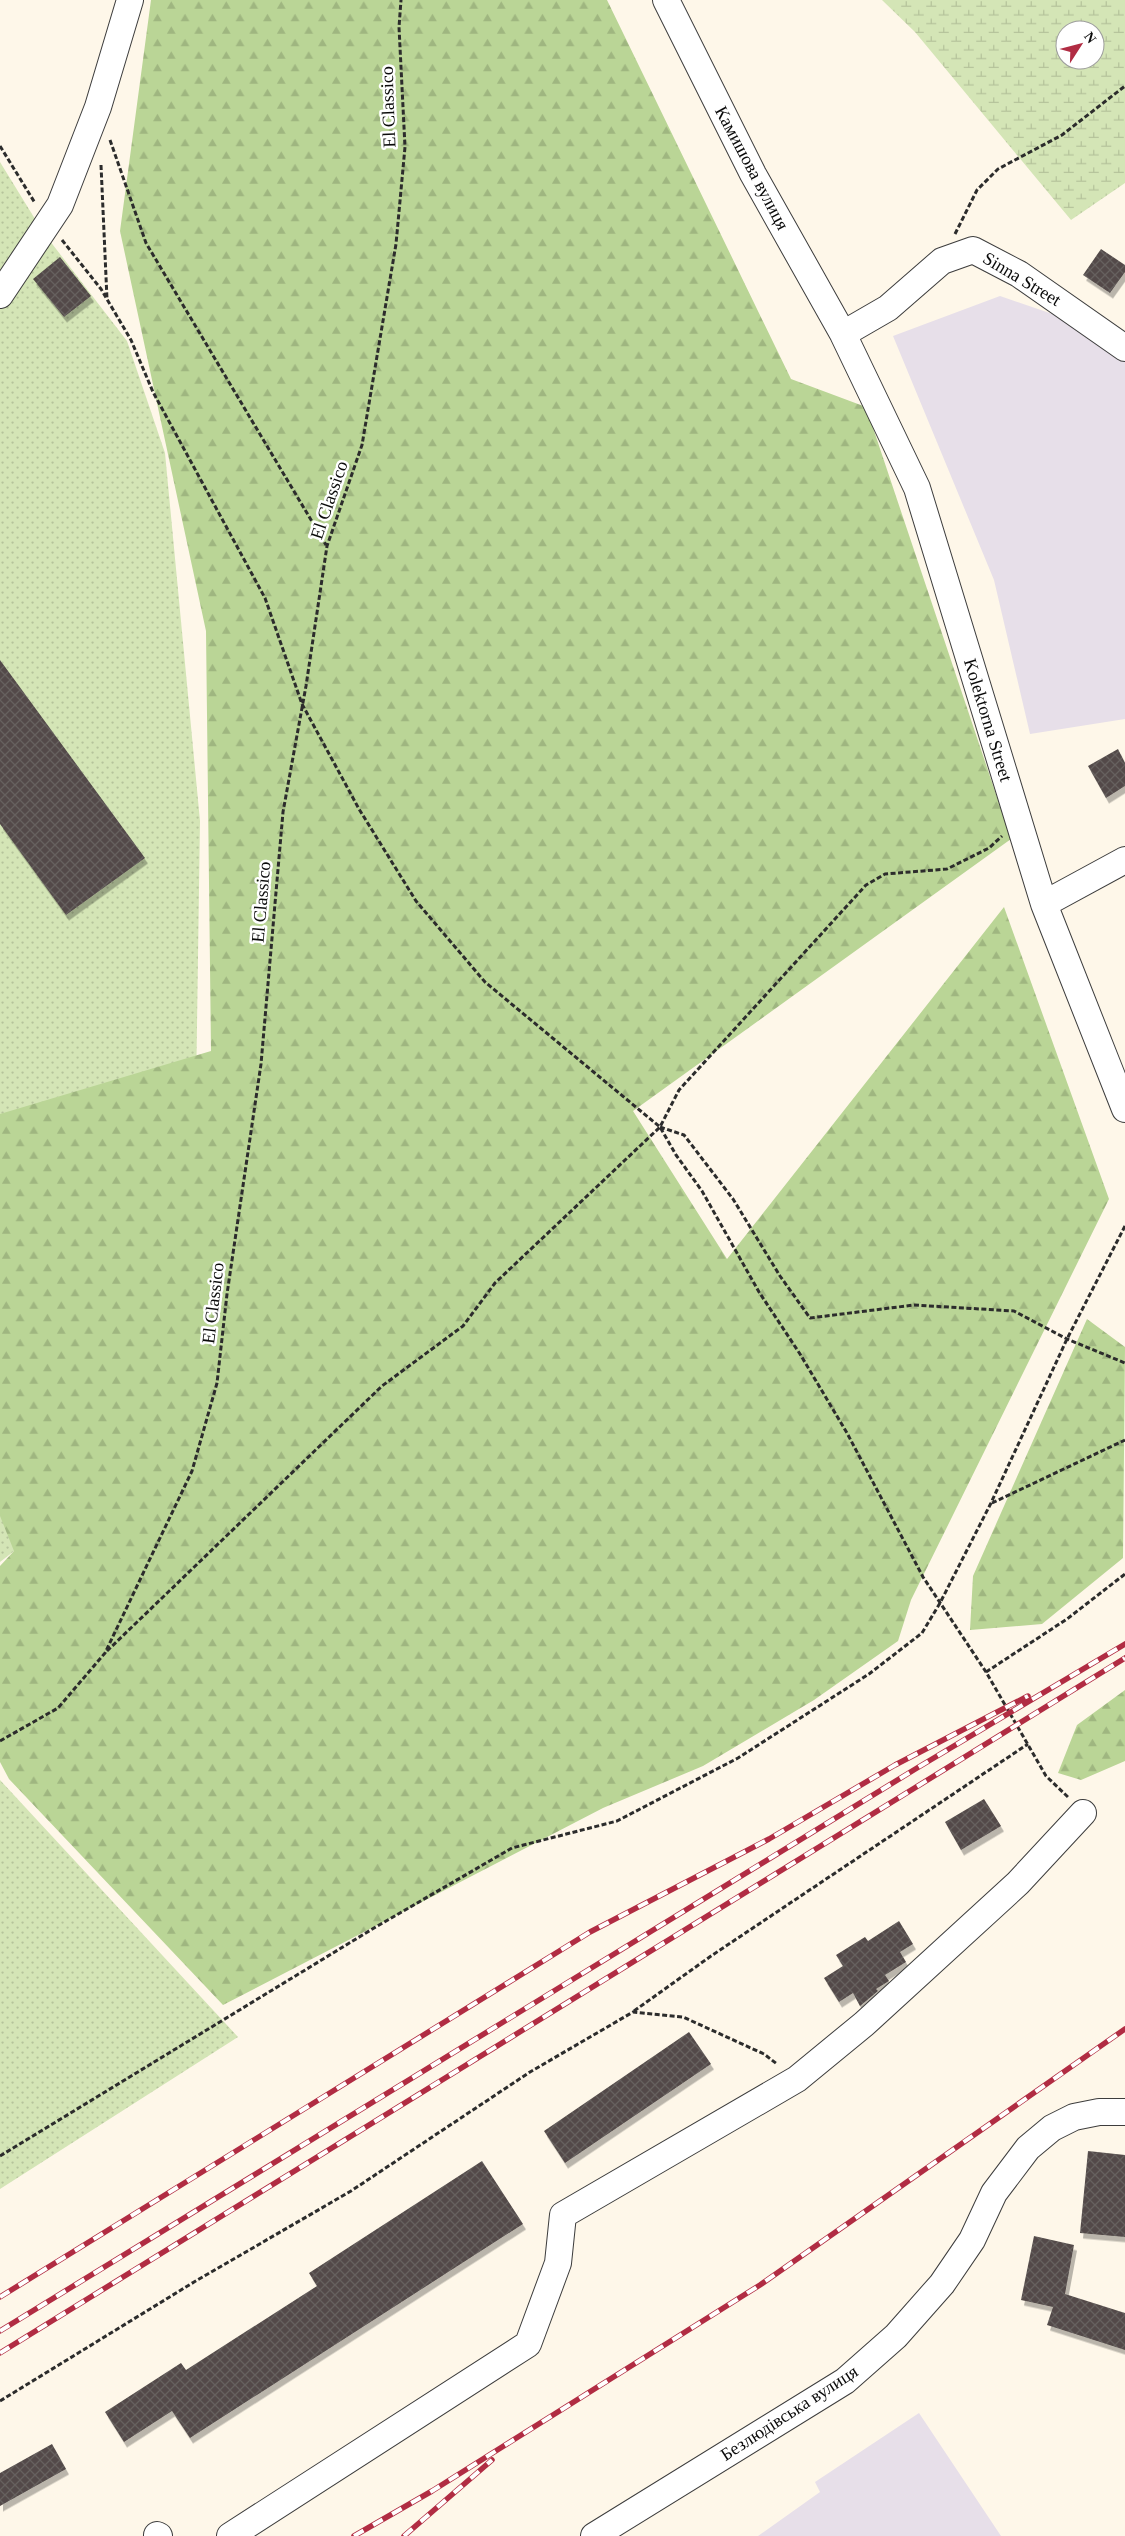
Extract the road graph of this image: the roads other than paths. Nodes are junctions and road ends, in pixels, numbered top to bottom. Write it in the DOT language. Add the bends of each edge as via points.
graph roads {
  1 [pos="130,0"];
  2 [pos="666,0"];
  3 [pos="0,295"];
  4 [pos="842,334"];
  5 [pos="1125,348"];
  6 [pos="1125,860"];
  7 [pos="1044,904"];
  8 [pos="1125,1109"];
  9 [pos="1083,1813"];
  10 [pos="1125,2112"];
  11 [pos="230,2536"];
  12 [pos="594,2536"];
  1 -- 3 [label="street" via="98,107 60,205"];
  2 -- 4 [label="street, Камишова вулиця" via="753,174"];
  4 -- 5 [label="street, Sinna Street" via="888,308 942,261 973,250 1019,274"];
  4 -- 7 [label="street, Kolektorna Street" via="917,488"];
  6 -- 7 [label="street"];
  7 -- 8 [label="street, Kolektorna Street"];
  9 -- 11 [label="street" via="1018,1884 864,2024 797,2079 563,2215 558,2263 528,2344"];
  10 -- 12 [label="street, Безлюдівська вулиця" via="1099,2112 1074,2117 1052,2128 1028,2148 994,2193 972,2240 942,2284 896,2336 845,2381"];
}
